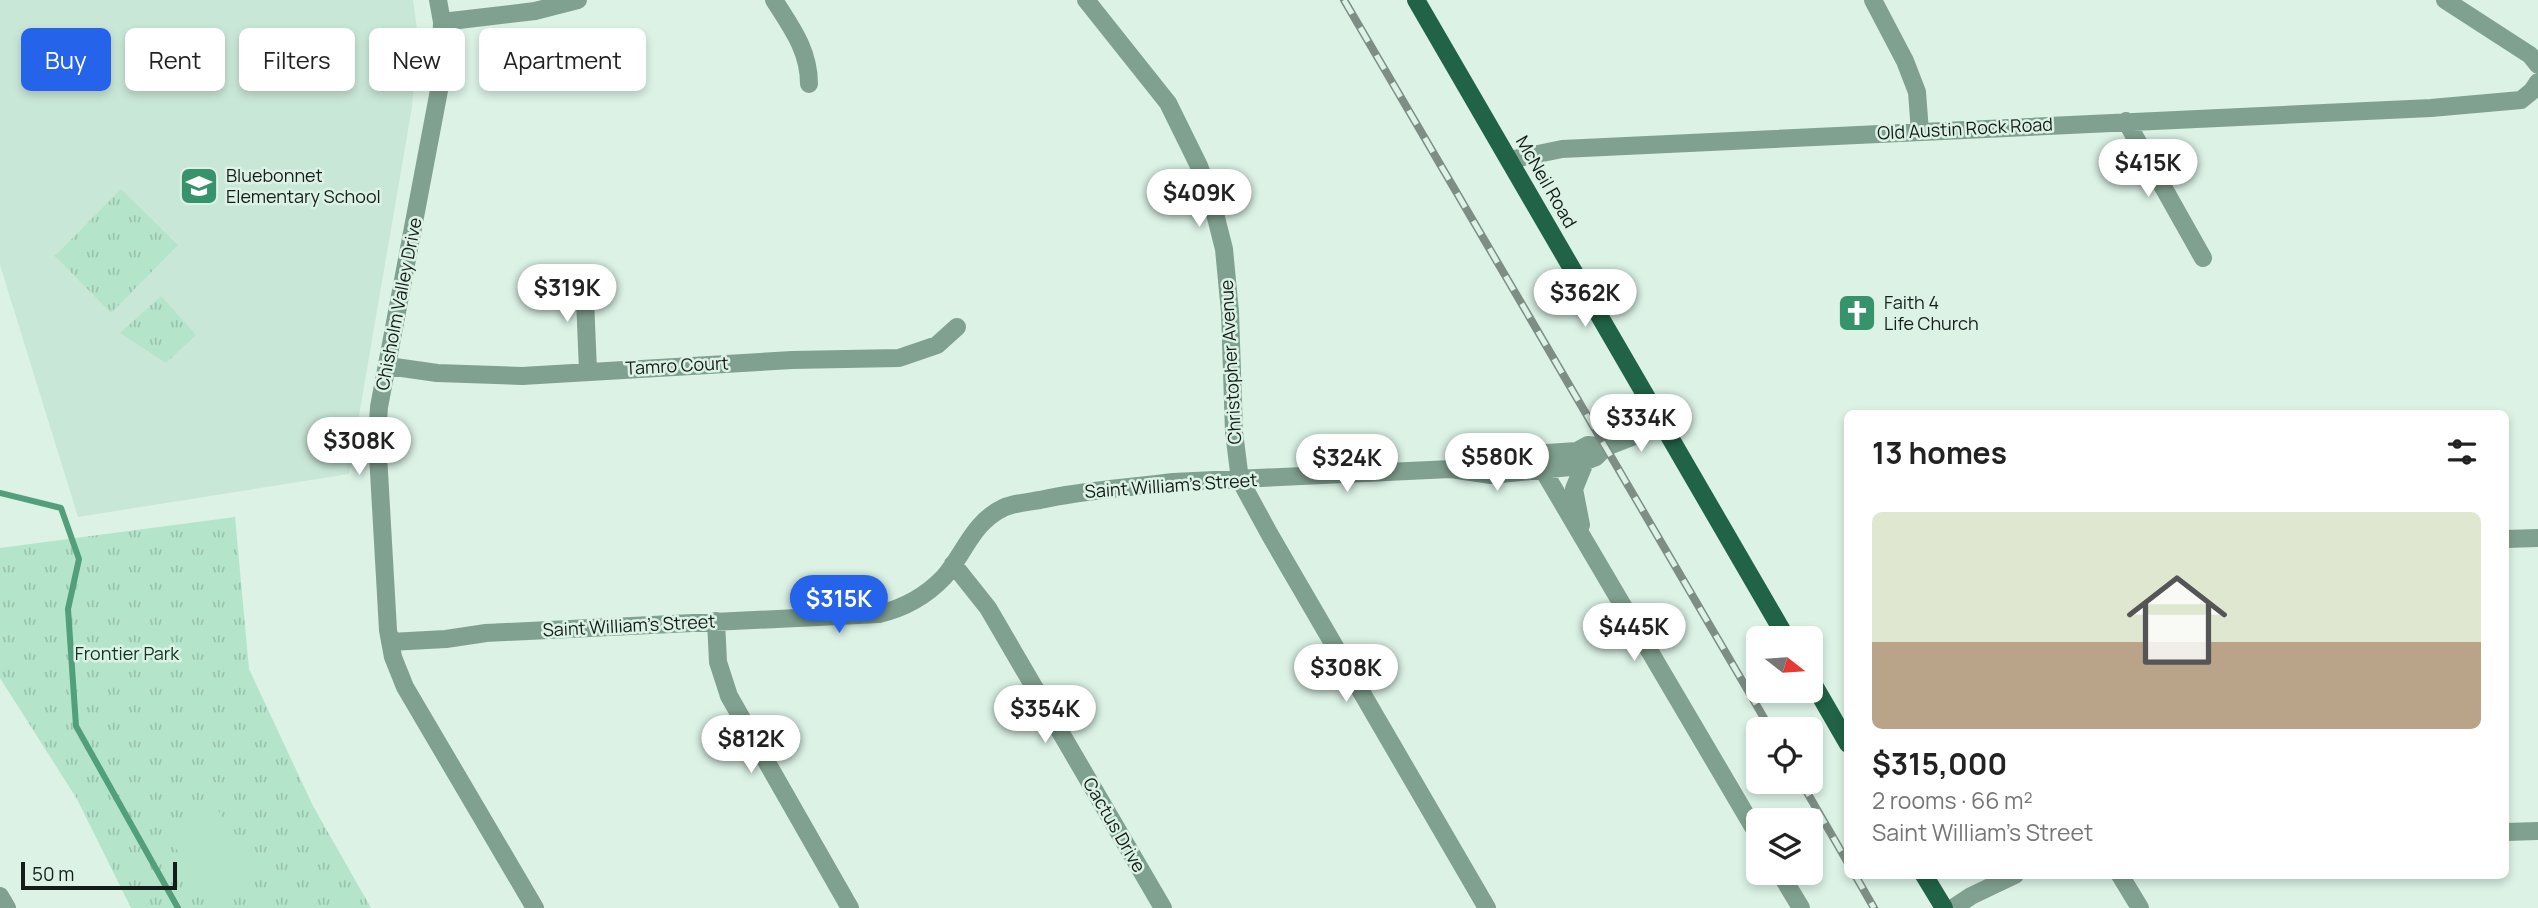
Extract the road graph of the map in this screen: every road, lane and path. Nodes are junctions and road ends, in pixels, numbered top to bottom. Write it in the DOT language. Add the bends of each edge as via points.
graph roads {
  1 [pos="438,0"];
  2 [pos="578,0"];
  3 [pos="774,0"];
  4 [pos="1086,0"];
  5 [pos="1416,0"];
  6 [pos="1873,0"];
  7 [pos="2445,0"];
  8 [pos="442,22"];
  9 [pos="2538,65"];
  10 [pos="2538,82"];
  11 [pos="809,83"];
  12 [pos="2126,121"];
  13 [pos="1920,132"];
  14 [pos="1509,160"];
  15 [pos="2203,258"];
  16 [pos="584,275"];
  17 [pos="957,327"];
  18 [pos="387,366"];
  19 [pos="589,371"];
  20 [pos="1662,425"];
  21 [pos="1606,447"];
  22 [pos="1584,462"];
  23 [pos="1451,469"];
  24 [pos="1543,470"];
  25 [pos="1240,480"];
  26 [pos="2538,538"];
  27 [pos="1584,539"];
  28 [pos="2509,540"];
  29 [pos="953,564"];
  30 [pos="716,621"];
  31 [pos="1779,626"];
  32 [pos="390,642"];
  33 [pos="1824,702"];
  34 [pos="1844,737"];
  35 [pos="1746,815"];
  36 [pos="2538,831"];
  37 [pos="2509,832"];
  38 [pos="1926,879"];
  39 [pos="2006,879"];
  40 [pos="2122,879"];
  41 [pos="1787,885"];
  42 [pos="0,896"];
  43 [pos="7,908"];
  44 [pos="535,908"];
  45 [pos="850,908"];
  46 [pos="1163,908"];
  47 [pos="1487,908"];
  48 [pos="1801,908"];
  49 [pos="1944,908"];
  50 [pos="1953,908"];
  51 [pos="2140,908"];
  1 -- 8 [label="street, Chisholm Valley Drive"];
  2 -- 8 [label="street" via="535,11"];
  3 -- 11 [label="street" via="800,40"];
  4 -- 25 [label="street, Christopher Avenue" via="1168,103 1211,198 1224,249"];
  5 -- 14 [label="main road, McNeil Road"];
  6 -- 13 [label="street" via="1917,92"];
  7 -- 9 [label="street" via="2530,55"];
  8 -- 18 [label="street, Chisholm Valley Drive" via="440,86"];
  10 -- 12 [label="street, Old Austin Rock Road" via="2521,100"];
  12 -- 13 [label="street, Old Austin Rock Road"];
  12 -- 15 [label="street"];
  13 -- 14 [label="street, Old Austin Rock Road" via="1562,149"];
  14 -- 20 [label="main road, McNeil Road"];
  16 -- 19 [label="street"];
  17 -- 19 [label="street, Tamro Court" via="937,345 899,358"];
  18 -- 19 [label="street, Tamro Court" via="489,376"];
  18 -- 32 [label="street, Chisholm Valley Drive" via="377,437"];
  20 -- 21 [label="street, Saint William's Street"];
  20 -- 31 [label="main road, McNeil Road"];
  21 -- 22 [label="street, Saint William's Street"];
  21 -- 23 [label="street, Saint William's Street" via="1588,444 1577,451 1504,456"];
  22 -- 24 [label="street, Saint William's Street"];
  22 -- 27 [label="street" via="1574,489"];
  23 -- 24 [label="street, Saint William's Street" via="1491,475"];
  23 -- 25 [label="street, Saint William's Street"];
  24 -- 27 [label="street"];
  25 -- 29 [label="street, Saint William's Street" via="1108,487 1004,508 973,533"];
  25 -- 47 [label="street, Christopher Avenue"];
  26 -- 28 [label="street"];
  27 -- 35 [label="street"];
  29 -- 30 [label="street, Saint William's Street" via="925,594 879,614"];
  29 -- 46 [label="street, Cactus Drive" via="988,608"];
  30 -- 32 [label="street, Saint William's Street"];
  30 -- 45 [label="street" via="718,662 729,696"];
  32 -- 44 [label="street, Chisholm Valley Drive" via="405,687"];
  33 -- 34 [label="main road"];
  36 -- 37 [label="street"];
  38 -- 49 [label="main road"];
  39 -- 50 [label="street"];
  40 -- 51 [label="street"];
  41 -- 48 [label="street"];
  42 -- 43 [label="street"];
}
